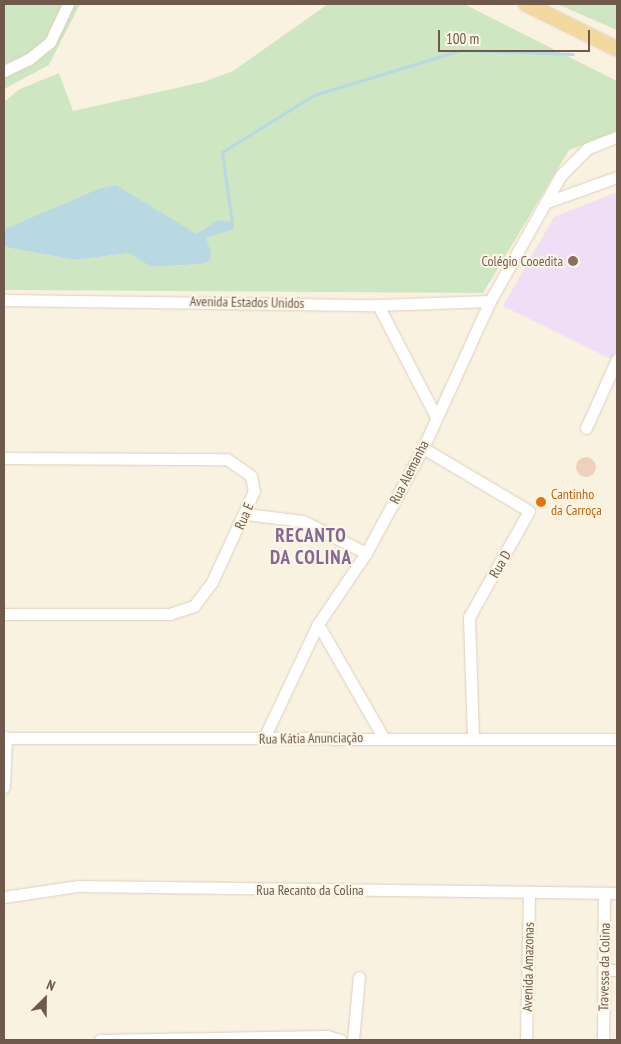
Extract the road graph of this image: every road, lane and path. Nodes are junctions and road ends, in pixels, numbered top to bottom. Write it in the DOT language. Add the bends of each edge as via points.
graph roads {
  1 [pos="68,4"];
  2 [pos="526,4"];
  3 [pos="617,48"];
  4 [pos="4,70"];
  5 [pos="617,137"];
  6 [pos="617,177"];
  7 [pos="546,202"];
  8 [pos="4,300"];
  9 [pos="490,301"];
  10 [pos="378,305"];
  11 [pos="617,359"];
  12 [pos="435,415"];
  13 [pos="586,428"];
  14 [pos="423,448"];
  15 [pos="4,458"];
  16 [pos="246,514"];
  17 [pos="366,554"];
  18 [pos="4,614"];
  19 [pos="318,624"];
  20 [pos="383,737"];
  21 [pos="5,738"];
  22 [pos="264,738"];
  23 [pos="473,739"];
  24 [pos="617,739"];
  25 [pos="4,787"];
  26 [pos="604,893"];
  27 [pos="617,893"];
  28 [pos="529,894"];
  29 [pos="4,897"];
  30 [pos="604,970"];
  31 [pos="617,970"];
  32 [pos="359,977"];
  33 [pos="100,1040"];
  34 [pos="340,1040"];
  35 [pos="353,1040"];
  36 [pos="526,1040"];
  37 [pos="603,1040"];
  1 -- 4 [label="street" via="50,42 29,59"];
  2 -- 3 [label="main road"];
  5 -- 7 [label="street, Rua Alemanha" via="588,148 573,161"];
  6 -- 7 [label="street"];
  7 -- 9 [label="street, Rua Alemanha"];
  8 -- 10 [label="street, Avenida Estados Unidos"];
  9 -- 10 [label="street, Avenida Estados Unidos"];
  9 -- 12 [label="street, Rua Alemanha" via="454,388"];
  10 -- 12 [label="street"];
  11 -- 13 [label="street"];
  12 -- 14 [label="street, Rua Alemanha"];
  14 -- 17 [label="street, Rua Alemanha"];
  14 -- 23 [label="street, Rua D" via="529,511 469,617"];
  15 -- 16 [label="street, Rua E" via="227,459 244,469 254,483"];
  16 -- 17 [label="street" via="303,521"];
  16 -- 18 [label="street, Rua E" via="201,601 184,611"];
  17 -- 19 [label="street, Rua Alemanha"];
  19 -- 20 [label="street"];
  19 -- 22 [label="street, Rua Alemanha"];
  20 -- 22 [label="street, Rua Kátia Anunciação"];
  20 -- 23 [label="street, Rua Kátia Anunciação"];
  21 -- 22 [label="street, Rua Kátia Anunciação"];
  21 -- 25 [label="street"];
  23 -- 24 [label="street, Rua Kátia Anunciação"];
  26 -- 27 [label="street, Rua Recanto da Colina"];
  26 -- 28 [label="street, Rua Recanto da Colina"];
  26 -- 30 [label="street, Travessa da Colina"];
  28 -- 29 [label="street, Rua Recanto da Colina" via="78,886"];
  28 -- 36 [label="street, Avenida Amazonas"];
  30 -- 31 [label="street"];
  30 -- 37 [label="street, Travessa da Colina"];
  32 -- 35 [label="street"];
  33 -- 34 [label="street" via="327,1036"];
}
